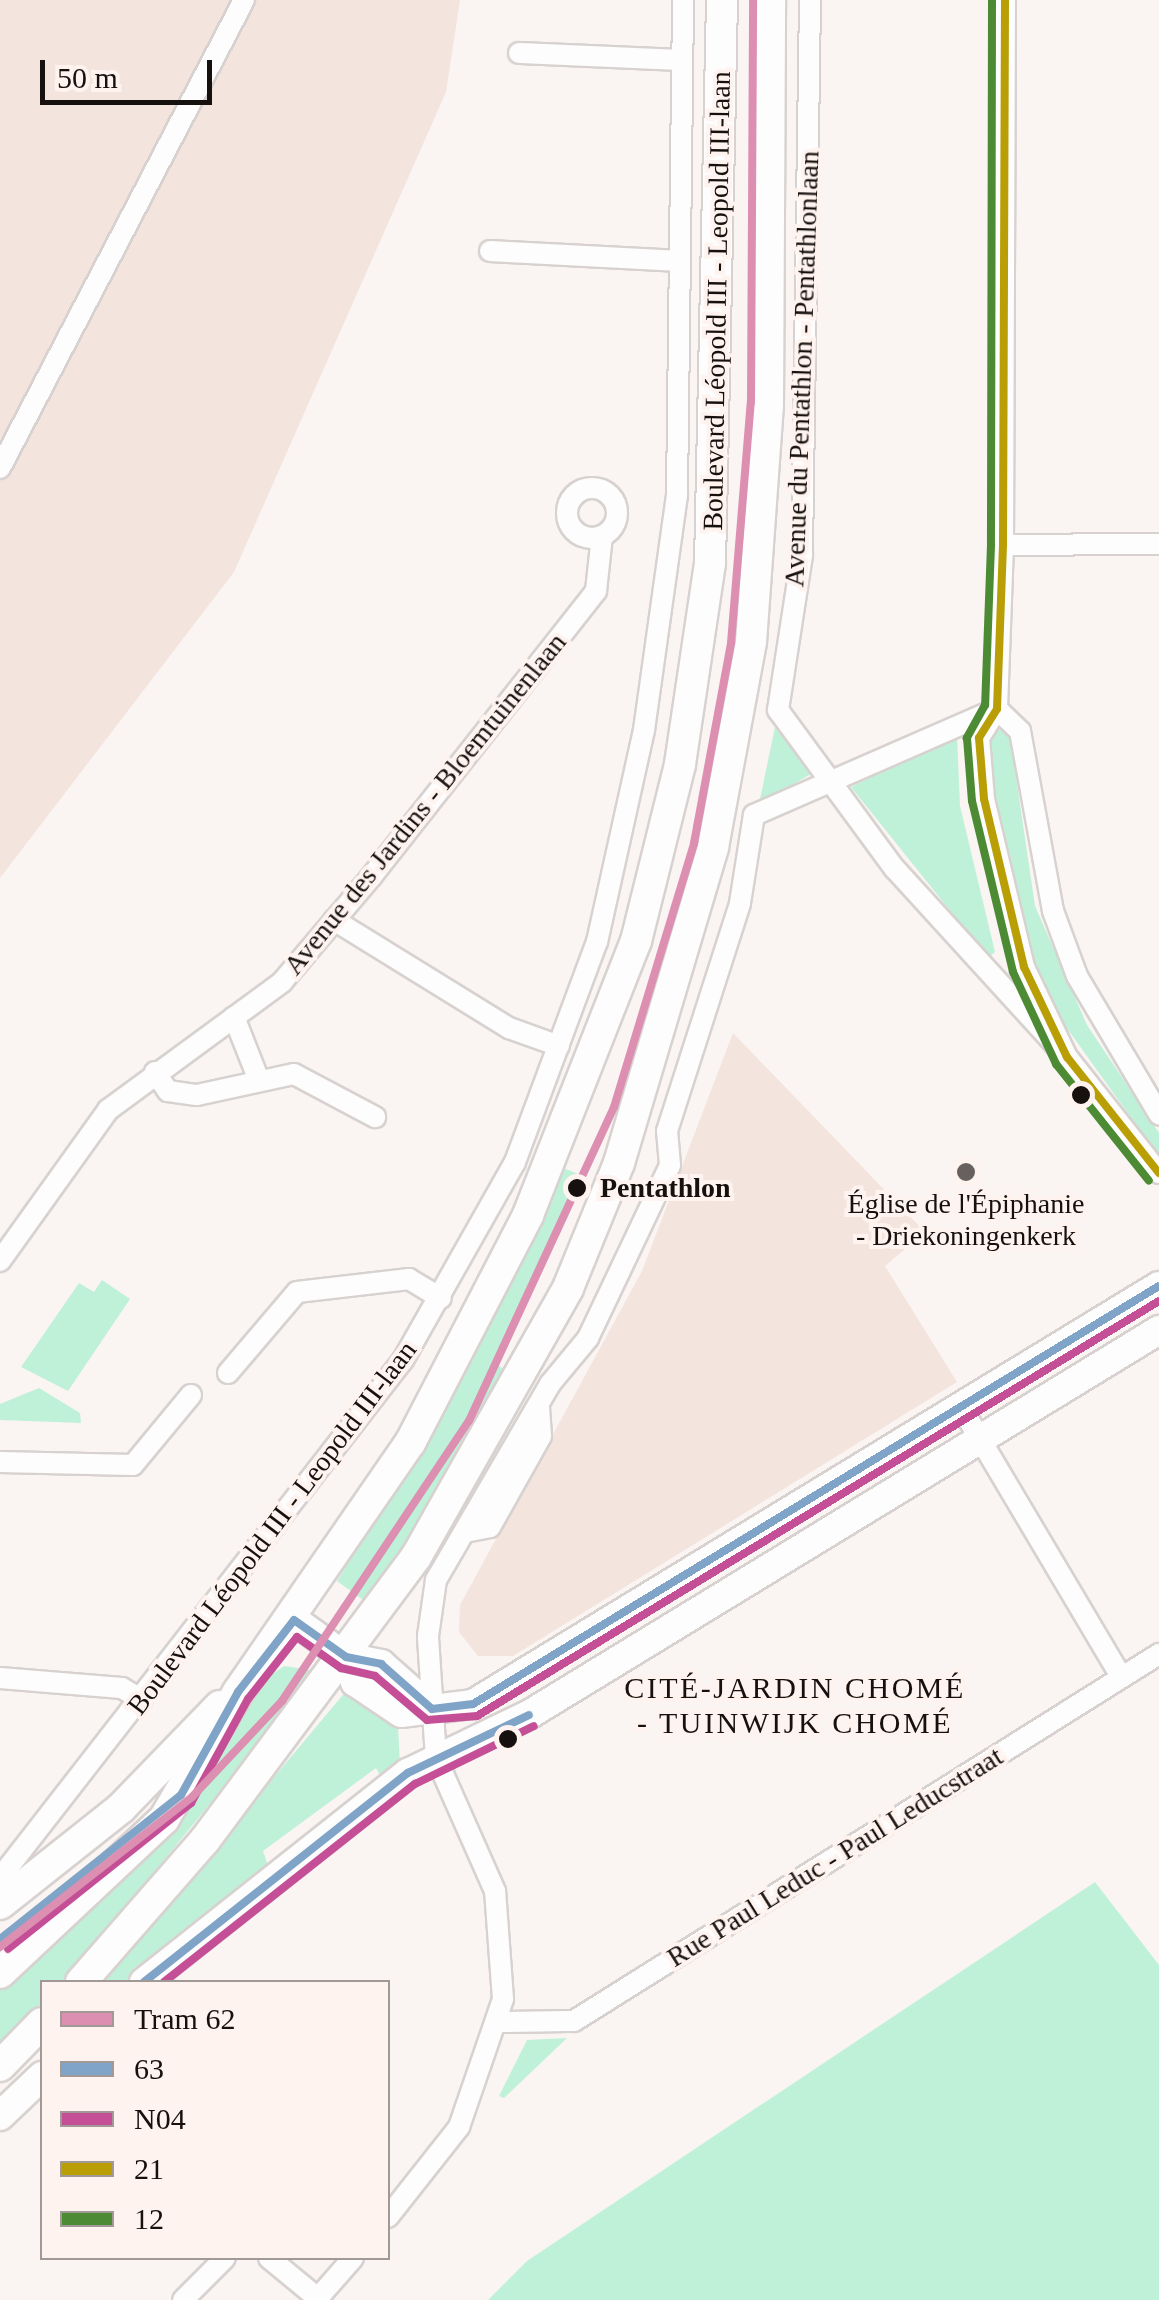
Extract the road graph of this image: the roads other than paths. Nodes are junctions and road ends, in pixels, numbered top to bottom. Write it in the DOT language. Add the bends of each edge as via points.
graph roads {
  1 [pos="244,0"];
  2 [pos="683,0"];
  3 [pos="722,0"];
  4 [pos="770,0"];
  5 [pos="810,0"];
  6 [pos="1005,0"];
  7 [pos="519,53"];
  8 [pos="682,60"];
  9 [pos="490,252"];
  10 [pos="680,261"];
  11 [pos="683,380"];
  12 [pos="720,405"];
  13 [pos="0,468"];
  14 [pos="602,536"];
  15 [pos="1159,544"];
  16 [pos="1004,545"];
  17 [pos="997,708"];
  18 [pos="828,782"];
  19 [pos="334,920"];
  20 [pos="234,1017"];
  21 [pos="558,1046"];
  22 [pos="1068,1057"];
  23 [pos="155,1072"];
  24 [pos="258,1078"];
  25 [pos="1159,1114"];
  26 [pos="376,1117"];
  27 [pos="1159,1173"];
  28 [pos="0,1262"];
  29 [pos="1159,1286"];
  30 [pos="441,1298"];
  31 [pos="1159,1330"];
  32 [pos="228,1373"];
  33 [pos="191,1396"];
  34 [pos="961,1407"];
  35 [pos="978,1439"];
  36 [pos="0,1462"];
  37 [pos="294,1620"];
  38 [pos="1159,1654"];
  39 [pos="346,1657"];
  40 [pos="0,1678"];
  41 [pos="1121,1678"];
  42 [pos="238,1692"];
  43 [pos="142,1700"];
  44 [pos="432,1709"];
  45 [pos="436,1758"];
  46 [pos="0,1878"];
  47 [pos="0,1904"];
  48 [pos="0,1974"];
  49 [pos="83,1980"];
  50 [pos="147,1980"];
  51 [pos="500,2022"];
  52 [pos="40,2025"];
  53 [pos="0,2066"];
  54 [pos="40,2078"];
  55 [pos="0,2116"];
  56 [pos="390,2213"];
  57 [pos="223,2260"];
  58 [pos="272,2260"];
  59 [pos="351,2260"];
  60 [pos="319,2299"];
  61 [pos="183,2300"];
  1 -- 13 [label="street"];
  2 -- 8 [label="street, Boulevard Léopold III - Leopold III-laan"];
  3 -- 12 [label="main road, Boulevard Léopold III - Leopold III-laan"];
  4 -- 39 [label="main road, Boulevard Léopold III - Leopold III-laan" via="765,491 751,642 705,878 619,1163 568,1288 456,1492"];
  5 -- 18 [label="street, Avenue du Pentathlon - Pentathlonlaan" via="802,555 778,710"];
  6 -- 16 [label="street"];
  7 -- 8 [label="street"];
  8 -- 10 [label="street, Boulevard Léopold III - Leopold III-laan"];
  9 -- 10 [label="street"];
  10 -- 11 [label="street, Boulevard Léopold III - Leopold III-laan"];
  11 -- 12 [label="street"];
  11 -- 21 [label="street, Boulevard Léopold III - Leopold III-laan" via="674,520 630,798 597,942"];
  12 -- 37 [label="main road, Boulevard Léopold III - Leopold III-laan" via="703,628 636,941 488,1304"];
  14 -- 19 [label="street, Avenue des Jardins - Bloemtuinenlaan" via="596,591"];
  15 -- 16 [label="street"];
  16 -- 17 [label="street"];
  17 -- 18 [label="street"];
  17 -- 22 [label="street" via="978,756 1005,905"];
  17 -- 25 [label="street" via="1020,731 1053,911 1077,976"];
  18 -- 22 [label="street, Avenue du Pentathlon - Pentathlonlaan" via="1028,1024"];
  18 -- 44 [label="street" via="754,816 740,903 667,1130 670,1165 588,1338 436,1580 428,1624"];
  19 -- 20 [label="street, Avenue des Jardins - Bloemtuinenlaan" via="282,982"];
  19 -- 21 [label="street" via="509,1028"];
  20 -- 23 [label="street, Avenue des Jardins - Bloemtuinenlaan"];
  20 -- 24 [label="street"];
  21 -- 30 [label="street, Boulevard Léopold III - Leopold III-laan" via="515,1162"];
  22 -- 27 [label="street"];
  23 -- 24 [label="street" via="168,1091 197,1095"];
  23 -- 28 [label="street, Avenue des Jardins - Bloemtuinenlaan" via="108,1110"];
  24 -- 26 [label="street" via="294,1074"];
  29 -- 34 [label="street"];
  30 -- 32 [label="street" via="409,1280 297,1292"];
  30 -- 43 [label="street, Boulevard Léopold III - Leopold III-laan" via="306,1493"];
  31 -- 35 [label="street"];
  33 -- 36 [label="street" via="133,1465"];
  34 -- 35 [label="street"];
  34 -- 44 [label="street" via="491,1694"];
  35 -- 41 [label="street"];
  35 -- 45 [label="street" via="470,1750"];
  37 -- 39 [label="street"];
  37 -- 42 [label="main road, Boulevard Léopold III - Leopold III-laan"];
  38 -- 41 [label="street, Rue Paul Leduc - Paul Leducstraat"];
  39 -- 44 [label="street" via="381,1664"];
  39 -- 49 [label="main road, Boulevard Léopold III - Leopold III-laan"];
  40 -- 43 [label="street" via="122,1688"];
  41 -- 51 [label="street, Rue Paul Leduc - Paul Leducstraat" via="574,2021"];
  42 -- 47 [label="main road, Boulevard Léopold III - Leopold III-laan" via="121,1808"];
  42 -- 48 [label="main road, Boulevard Léopold III - Leopold III-laan" via="164,1820"];
  43 -- 46 [label="street, Boulevard Léopold III - Leopold III-laan"];
  44 -- 45 [label="street"];
  45 -- 50 [label="street"];
  45 -- 51 [label="street" via="494,1891"];
  51 -- 56 [label="street" via="459,2127"];
  52 -- 53 [label="main road"];
  54 -- 55 [label="street"];
  57 -- 61 [label="street"];
  58 -- 60 [label="street"];
  59 -- 60 [label="street"];
}
